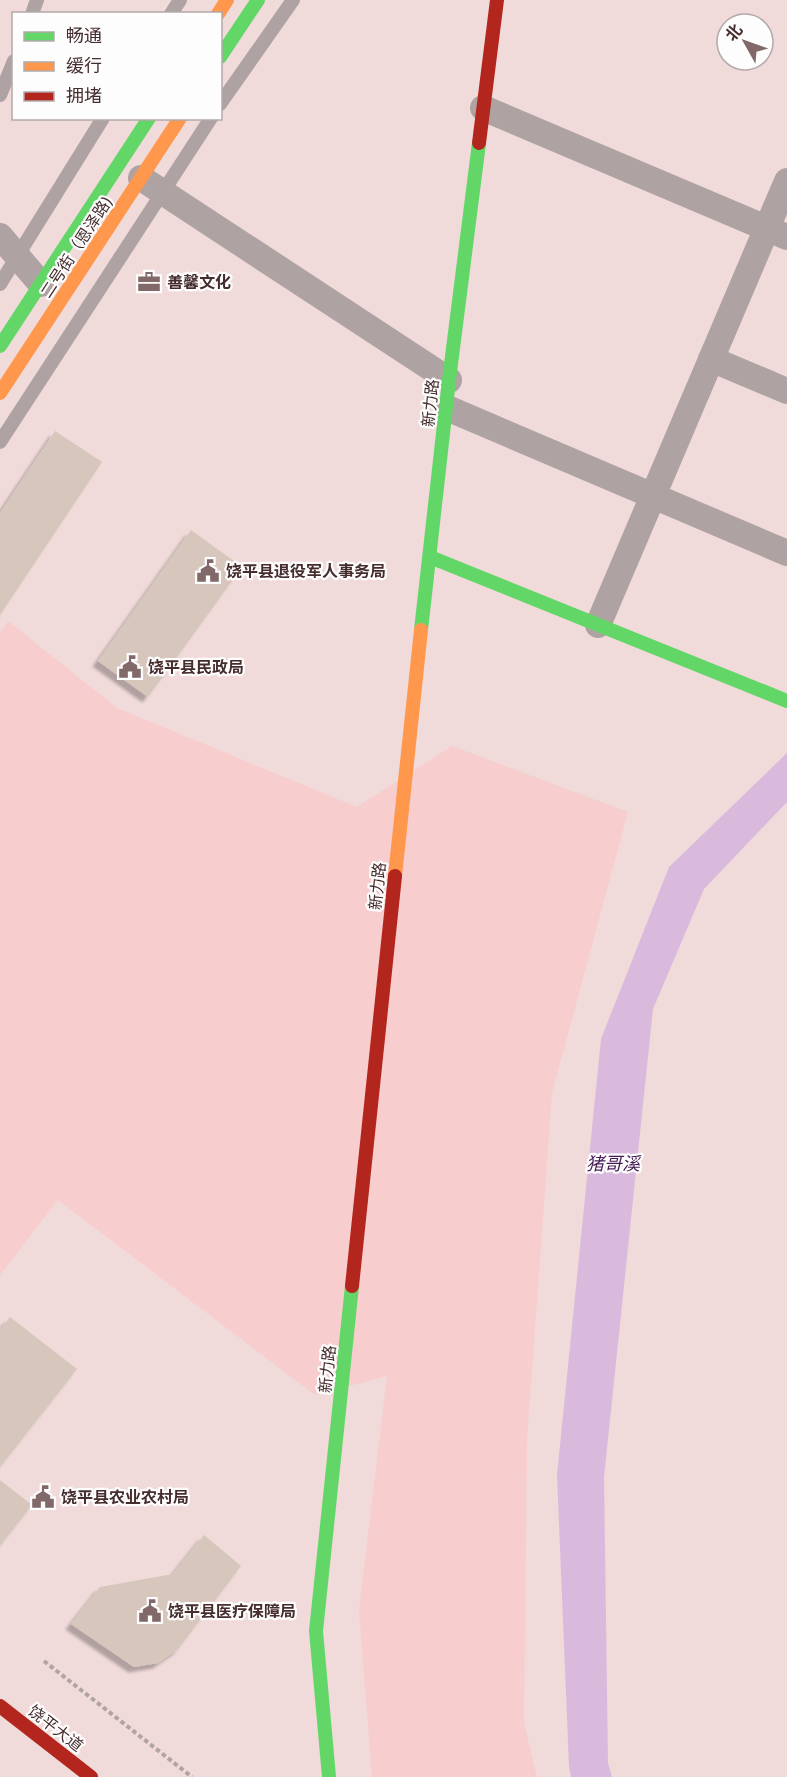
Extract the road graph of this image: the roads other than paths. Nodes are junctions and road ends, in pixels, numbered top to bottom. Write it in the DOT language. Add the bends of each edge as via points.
graph roads {
  1 [pos="258,0"];
  2 [pos="293,0"];
  3 [pos="497,0"];
  4 [pos="222,54"];
  5 [pos="12,66"];
  6 [pos="0,95"];
  7 [pos="222,101"];
  8 [pos="483,108"];
  9 [pos="102,120"];
  10 [pos="148,120"];
  11 [pos="179,120"];
  12 [pos="210,120"];
  13 [pos="141,178"];
  14 [pos="787,181"];
  15 [pos="163,192"];
  16 [pos="776,233"];
  17 [pos="0,236"];
  18 [pos="17,257"];
  19 [pos="0,284"];
  20 [pos="41,284"];
  21 [pos="25,309"];
  22 [pos="0,319"];
  23 [pos="2,344"];
  24 [pos="25,355"];
  25 [pos="711,359"];
  26 [pos="449,380"];
  27 [pos="787,391"];
  28 [pos="0,393"];
  29 [pos="447,408"];
  30 [pos="0,442"];
  31 [pos="654,496"];
  32 [pos="787,553"];
  33 [pos="430,557"];
  34 [pos="598,625"];
  35 [pos="787,701"];
  36 [pos="0,1706"];
  37 [pos="91,1777"];
  38 [pos="329,1777"];
  1 -- 4 [label="street"];
  2 -- 7 [label="lane"];
  3 -- 8 [label="street, 新力路"];
  5 -- 6 [label="lane"];
  8 -- 16 [label="street"];
  8 -- 26 [label="street, 新力路"];
  9 -- 18 [label="lane"];
  10 -- 20 [label="street, 二号街（恩泽路)"];
  11 -- 13 [label="street, 二号街（恩泽路)"];
  12 -- 15 [label="lane"];
  13 -- 15 [label="street"];
  13 -- 24 [label="street, 二号街（恩泽路)"];
  14 -- 16 [label="street"];
  15 -- 26 [label="street"];
  15 -- 30 [label="lane"];
  16 -- 25 [label="street"];
  17 -- 18 [label="street"];
  18 -- 19 [label="lane"];
  18 -- 20 [label="street"];
  20 -- 21 [label="street, 二号街（恩泽路)"];
  21 -- 22 [label="street"];
  21 -- 23 [label="street, 二号街（恩泽路)"];
  23 -- 24 [label="street"];
  24 -- 28 [label="street, 二号街（恩泽路)"];
  25 -- 27 [label="street"];
  25 -- 31 [label="street"];
  26 -- 29 [label="street, 新力路"];
  29 -- 31 [label="street"];
  29 -- 33 [label="street, 新力路"];
  31 -- 32 [label="street"];
  31 -- 34 [label="street"];
  33 -- 34 [label="street"];
  33 -- 38 [label="street, 新力路" via="316,1631"];
  34 -- 35 [label="street"];
  36 -- 37 [label="street, 饶平大道"];
}
